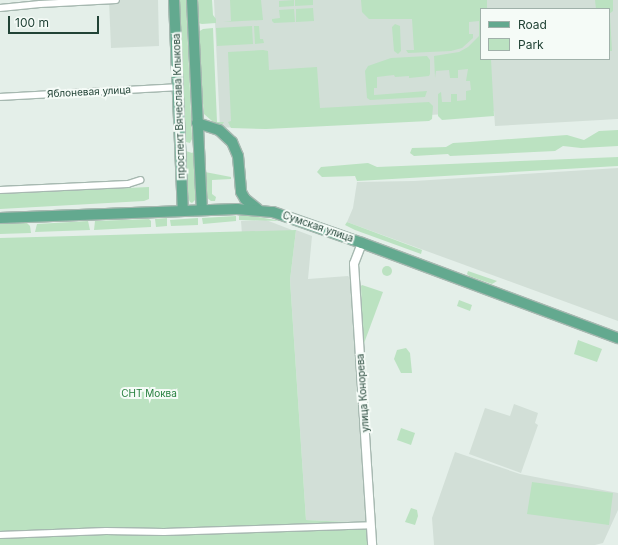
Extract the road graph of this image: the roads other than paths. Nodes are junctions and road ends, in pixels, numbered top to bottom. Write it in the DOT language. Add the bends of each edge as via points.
graph roads {
  1 [pos="116,0"];
  2 [pos="174,0"];
  3 [pos="192,0"];
  4 [pos="0,8"];
  5 [pos="178,87"];
  6 [pos="0,97"];
  7 [pos="198,123"];
  8 [pos="198,137"];
  9 [pos="180,139"];
  10 [pos="140,180"];
  11 [pos="0,190"];
  12 [pos="258,209"];
  13 [pos="202,210"];
  14 [pos="183,211"];
  15 [pos="0,218"];
  16 [pos="362,242"];
  17 [pos="618,338"];
  18 [pos="371,525"];
  19 [pos="0,535"];
  20 [pos="372,545"];
  1 -- 4 [label="street"];
  2 -- 5 [label="main road, проспект Вячеслава Клыкова"];
  3 -- 7 [label="main road, проспект Вячеслава Клыкова"];
  5 -- 6 [label="street, Яблоневая улица"];
  5 -- 9 [label="main road, проспект Вячеслава Клыкова"];
  7 -- 8 [label="main road, проспект Вячеслава Клыкова"];
  7 -- 12 [label="main road" via="219,130 232,142 238,156 241,192 245,199"];
  8 -- 9 [label="main road" via="195,145 188,147 182,144"];
  8 -- 13 [label="main road, проспект Вячеслава Клыкова"];
  9 -- 14 [label="main road, проспект Вячеслава Клыкова"];
  10 -- 11 [label="street" via="128,184"];
  12 -- 13 [label="main road, Сумская улица"];
  12 -- 16 [label="main road, Сумская улица"];
  13 -- 14 [label="main road, Сумская улица"];
  14 -- 15 [label="main road, Сумская улица"];
  16 -- 17 [label="main road, Сумская улица"];
  16 -- 18 [label="street, улица Конорева" via="354,264"];
  18 -- 19 [label="street"];
  18 -- 20 [label="street, улица Конорева"];
}
